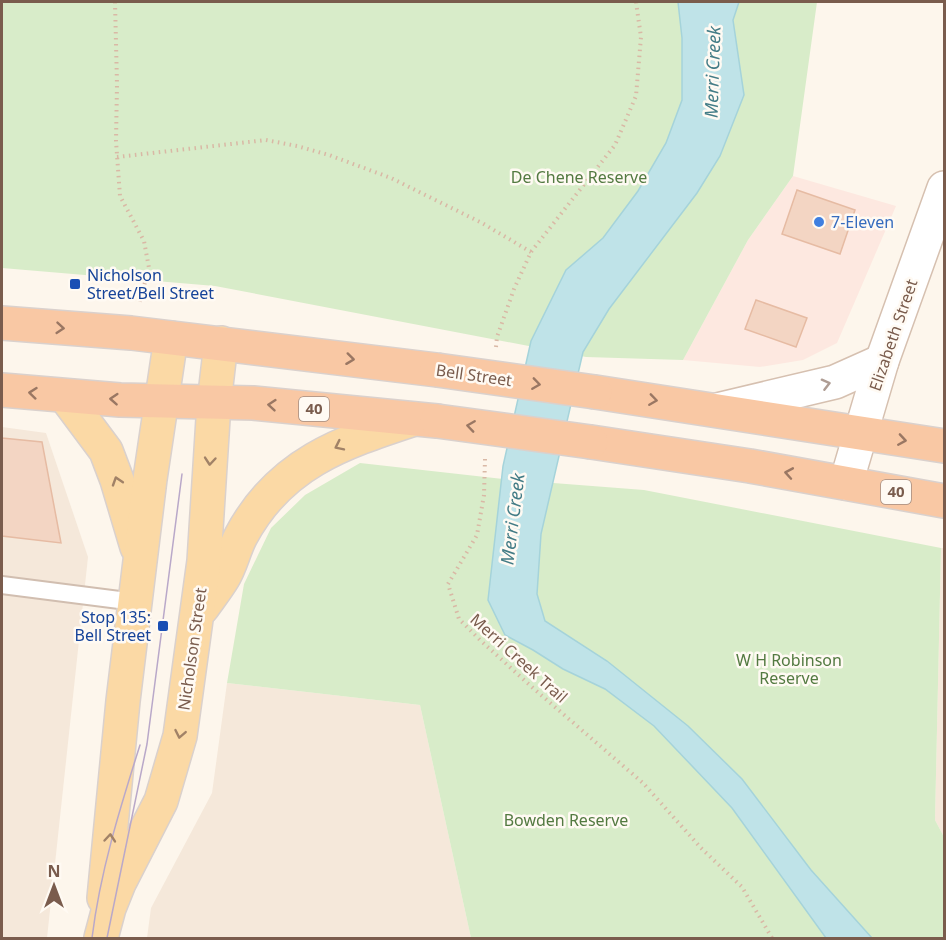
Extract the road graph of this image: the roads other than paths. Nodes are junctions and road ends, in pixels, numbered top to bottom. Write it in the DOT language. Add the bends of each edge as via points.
graph roads {
  1 [pos="945,188"];
  2 [pos="2,323"];
  3 [pos="171,338"];
  4 [pos="221,343"];
  5 [pos="882,361"];
  6 [pos="2,390"];
  7 [pos="65,396"];
  8 [pos="162,401"];
  9 [pos="214,403"];
  10 [pos="717,410"];
  11 [pos="426,420"];
  12 [pos="860,434"];
  13 [pos="945,446"];
  14 [pos="846,483"];
  15 [pos="945,501"];
  16 [pos="141,557"];
  17 [pos="2,585"];
  18 [pos="135,602"];
  19 [pos="198,614"];
  20 [pos="101,939"];
  1 -- 5 [label="main road, Elizabeth Street"];
  2 -- 3 [label="highway, Bell Street, one-way"];
  3 -- 4 [label="highway, Bell Street"];
  3 -- 8 [label="main road, Nicholson Street"];
  4 -- 9 [label="main road, Nicholson Street"];
  4 -- 10 [label="highway, Bell Street, one-way, bridge"];
  10 -- 5 [label="main road, one-way" via="835,382"];
  5 -- 12 [label="main road, Elizabeth Street"];
  7 -- 6 [label="highway, 40, one-way"];
  8 -- 7 [label="highway, 40, one-way"];
  16 -- 7 [label="main road, one-way" via="106,451"];
  8 -- 9 [label="highway, 40"];
  8 -- 16 [label="main road, Nicholson Street"];
  11 -- 9 [label="highway, 40, one-way" via="253,403"];
  9 -- 19 [label="main road, Nicholson Street, one-way"];
  10 -- 12 [label="highway, Bell Street"];
  14 -- 11 [label="highway, 40, one-way, bridge" via="662,451"];
  11 -- 19 [label="main road, one-way" via="349,441 286,479 260,506 241,536 224,577"];
  12 -- 13 [label="highway, Bell Street, one-way"];
  12 -- 14 [label="main road, Elizabeth Street"];
  14 -- 15 [label="highway, 40"];
  16 -- 18 [label="main road, Nicholson Street"];
  17 -- 18 [label="lane"];
  20 -- 18 [label="main road, Nicholson Street, one-way"];
  19 -- 20 [label="main road, Nicholson Street, one-way" via="173,765 109,908"];
}
